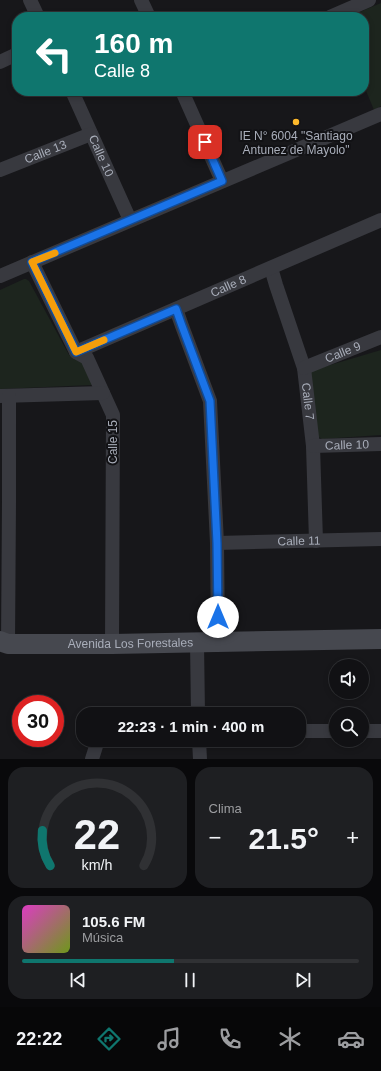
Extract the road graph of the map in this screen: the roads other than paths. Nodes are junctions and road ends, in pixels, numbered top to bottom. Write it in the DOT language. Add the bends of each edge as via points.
graph roads {
  1 [pos="30,0"];
  2 [pos="141,0"];
  3 [pos="369,0"];
  4 [pos="36,12"];
  5 [pos="147,12"];
  6 [pos="341,12"];
  7 [pos="12,56"];
  8 [pos="0,62"];
  9 [pos="74,96"];
  10 [pos="184,96"];
  11 [pos="381,114"];
  12 [pos="91,134"];
  13 [pos="0,170"];
  14 [pos="222,181"];
  15 [pos="130,220"];
  16 [pos="381,220"];
  17 [pos="32,262"];
  18 [pos="271,268"];
  19 [pos="0,276"];
  20 [pos="176,309"];
  21 [pos="381,337"];
  22 [pos="76,352"];
  23 [pos="304,368"];
  24 [pos="103,393"];
  25 [pos="5,396"];
  26 [pos="381,444"];
  27 [pos="312,446"];
  28 [pos="5,501"];
  29 [pos="381,539"];
  30 [pos="316,541"];
  31 [pos="217,543"];
  32 [pos="381,640"];
  33 [pos="197,642"];
  34 [pos="218,642"];
  35 [pos="4,643"];
  36 [pos="112,644"];
  37 [pos="198,707"];
  38 [pos="306,731"];
  39 [pos="329,731"];
  40 [pos="369,731"];
  41 [pos="381,731"];
  42 [pos="96,747"];
  43 [pos="199,747"];
  44 [pos="92,759"];
  45 [pos="200,759"];
  1 -- 4 [label="street"];
  2 -- 5 [label="street"];
  3 -- 6 [label="street"];
  7 -- 8 [label="street"];
  9 -- 12 [label="street, Calle 10"];
  10 -- 14 [label="street"];
  11 -- 14 [label="street"];
  12 -- 13 [label="street, Calle 13"];
  12 -- 15 [label="street, Calle 10"];
  14 -- 15 [label="street"];
  15 -- 17 [label="street"];
  16 -- 18 [label="street, Calle 8"];
  17 -- 19 [label="street"];
  17 -- 22 [label="street, Calle 15"];
  18 -- 20 [label="street, Calle 8"];
  18 -- 23 [label="street, Calle 7"];
  20 -- 22 [label="street, Calle 8"];
  20 -- 31 [label="street" via="210,401"];
  21 -- 23 [label="street, Calle 9"];
  22 -- 24 [label="street, Calle 15" via="87,358"];
  23 -- 27 [label="street, Calle 7"];
  24 -- 25 [label="street"];
  24 -- 36 [label="street, Calle 15" via="113,415"];
  25 -- 28 [label="street"];
  26 -- 27 [label="street, Calle 10"];
  27 -- 30 [label="street, Calle 7"];
  28 -- 35 [label="street"];
  29 -- 30 [label="street, Calle 11"];
  30 -- 31 [label="street, Calle 11"];
  31 -- 34 [label="street"];
  32 -- 34 [label="street, Avenida Los Forestales"];
  33 -- 34 [label="street, Avenida Los Forestales"];
  33 -- 36 [label="street, Avenida Los Forestales"];
  33 -- 37 [label="street"];
  35 -- 36 [label="street, Avenida Los Forestales"];
  38 -- 39 [label="street"];
  40 -- 41 [label="street"];
  42 -- 44 [label="street"];
  43 -- 45 [label="street"];
}
